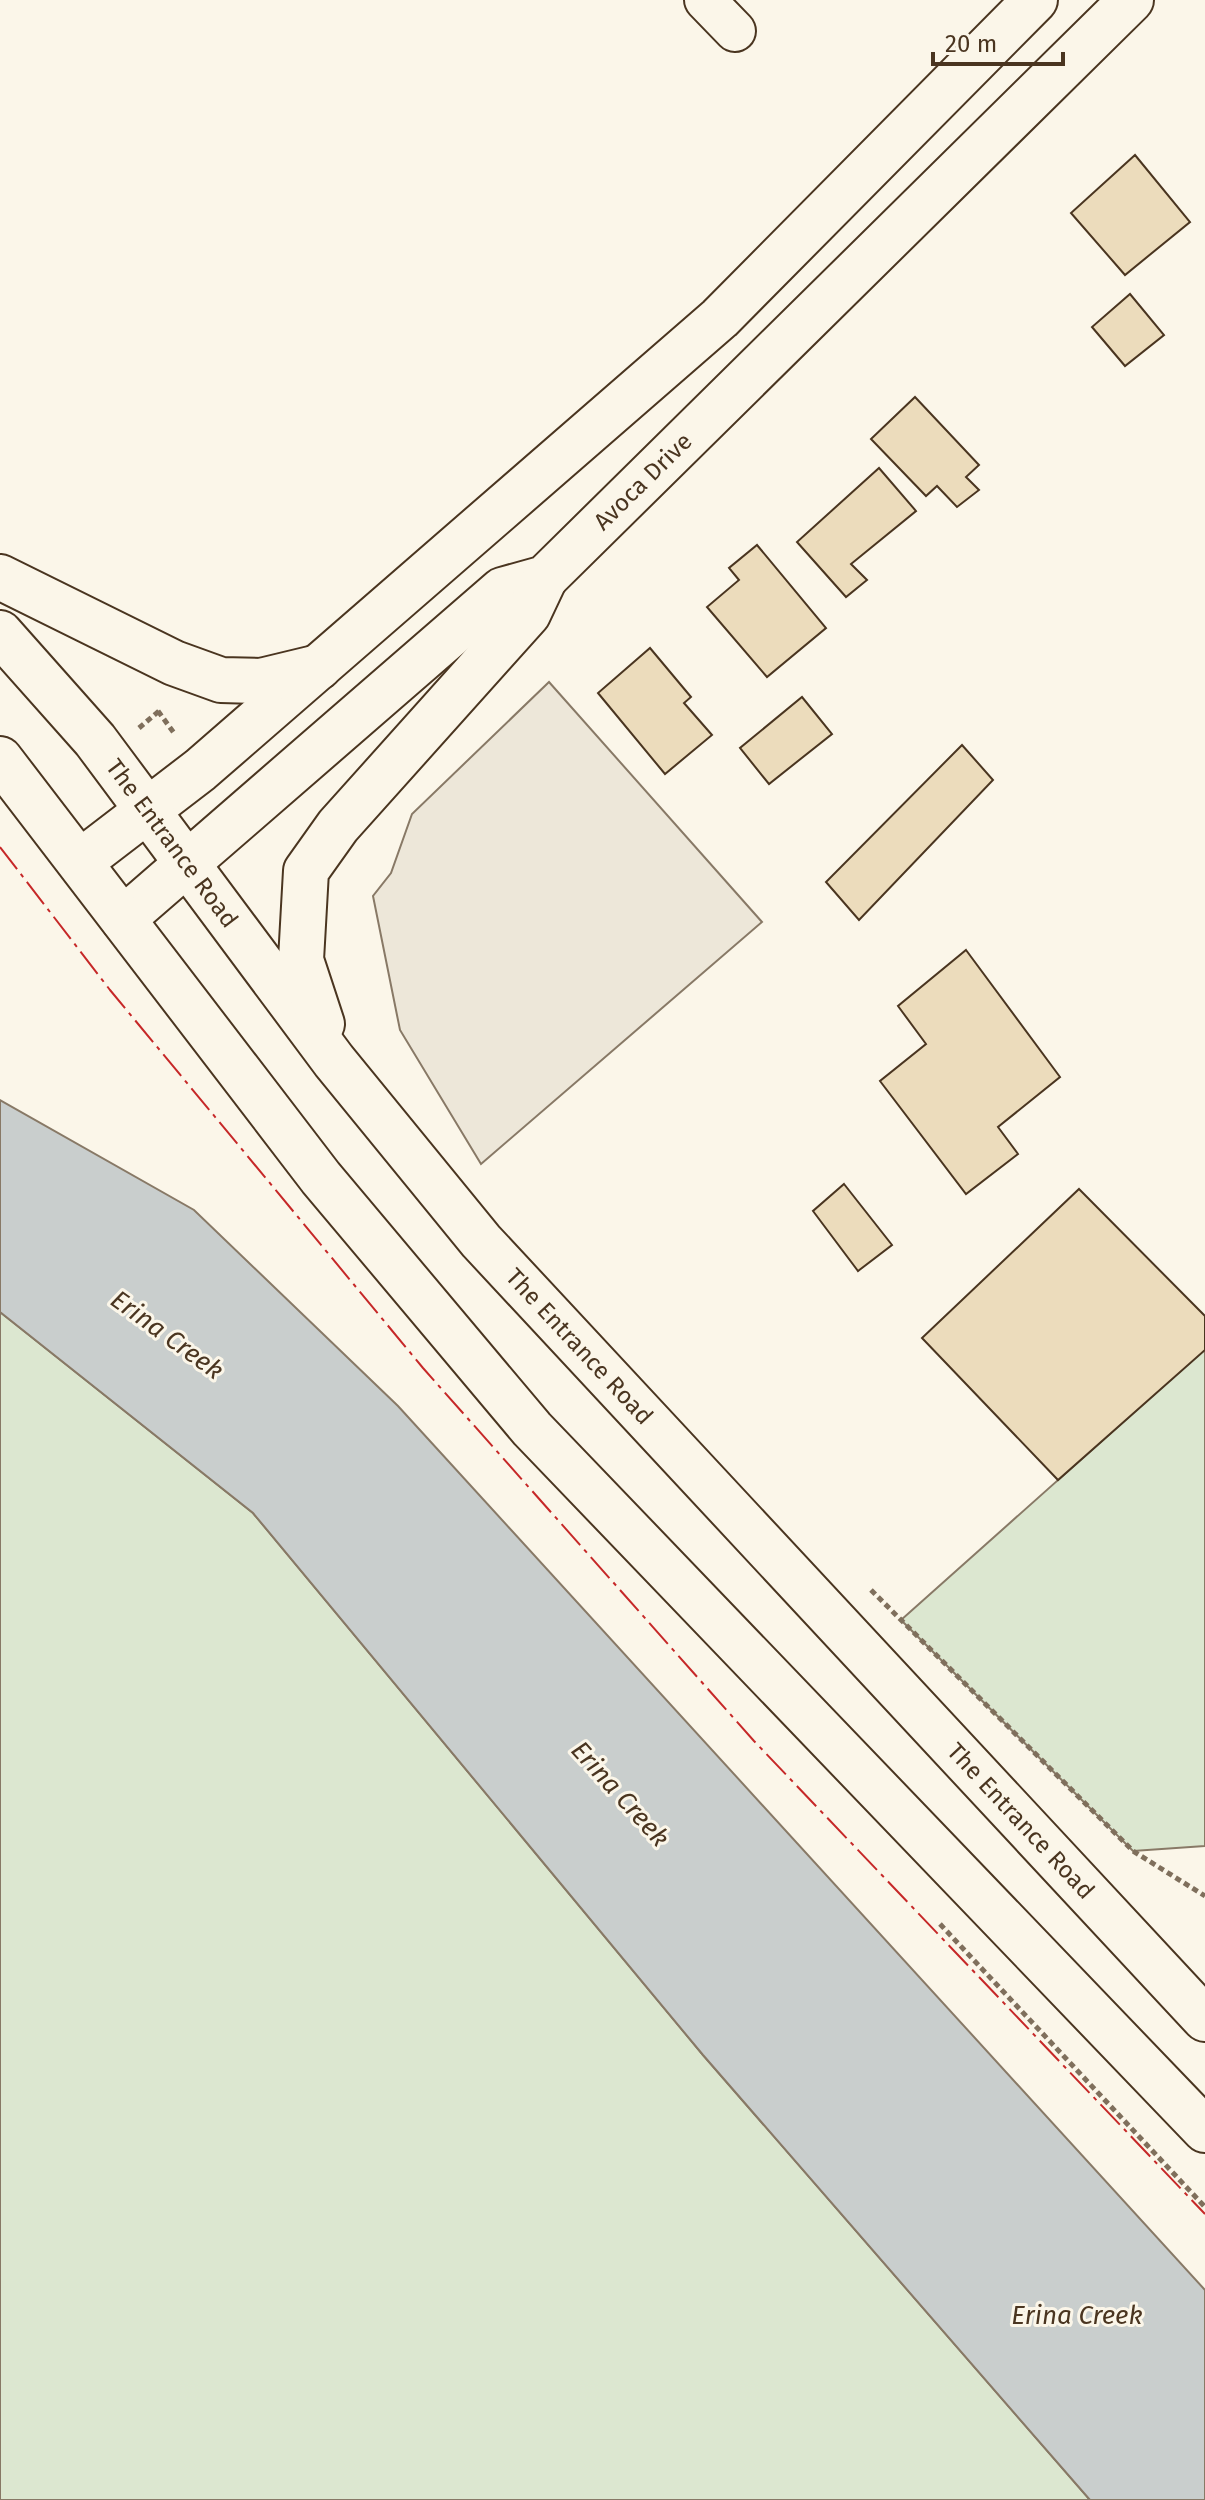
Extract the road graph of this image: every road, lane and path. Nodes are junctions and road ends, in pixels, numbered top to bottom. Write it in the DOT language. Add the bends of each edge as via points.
graph roads {
  1 [pos="705,0"];
  2 [pos="1035,0"];
  3 [pos="1131,0"];
  4 [pos="735,31"];
  5 [pos="0,577"];
  6 [pos="545,578"];
  7 [pos="0,633"];
  8 [pos="319,667"];
  9 [pos="158,711"];
  10 [pos="0,759"];
  11 [pos="200,770"];
  12 [pos="147,811"];
  13 [pos="80,862"];
  14 [pos="187,865"];
  15 [pos="123,919"];
  16 [pos="334,1061"];
  17 [pos="867,1586"];
  18 [pos="1205,1896"];
  19 [pos="1205,2019"];
  20 [pos="1205,2130"];
  1 -- 4 [label="street"];
  2 -- 8 [label="main road" via="720,318"];
  3 -- 6 [label="main road, Avoca Drive"];
  5 -- 8 [label="main road" via="174,663 221,680 261,681"];
  6 -- 14 [label="main road, Avoca Drive" via="502,590"];
  6 -- 16 [label="main road" via="528,614 338,826 306,871 301,960"];
  7 -- 12 [label="main road, The Entrance Road" via="95,740"];
  8 -- 11 [label="main road"];
  9 -- 11 [label="path"];
  10 -- 13 [label="main road"];
  11 -- 12 [label="main road"];
  12 -- 13 [label="main road"];
  12 -- 14 [label="main road, The Entrance Road"];
  13 -- 15 [label="main road"];
  14 -- 15 [label="main road, Avoca Drive"];
  14 -- 16 [label="main road, The Entrance Road"];
  15 -- 20 [label="main road" via="321,1178 532,1429"];
  16 -- 19 [label="main road, The Entrance Road" via="481,1241 585,1356"];
  17 -- 18 [label="path" via="1133,1851"];
}
